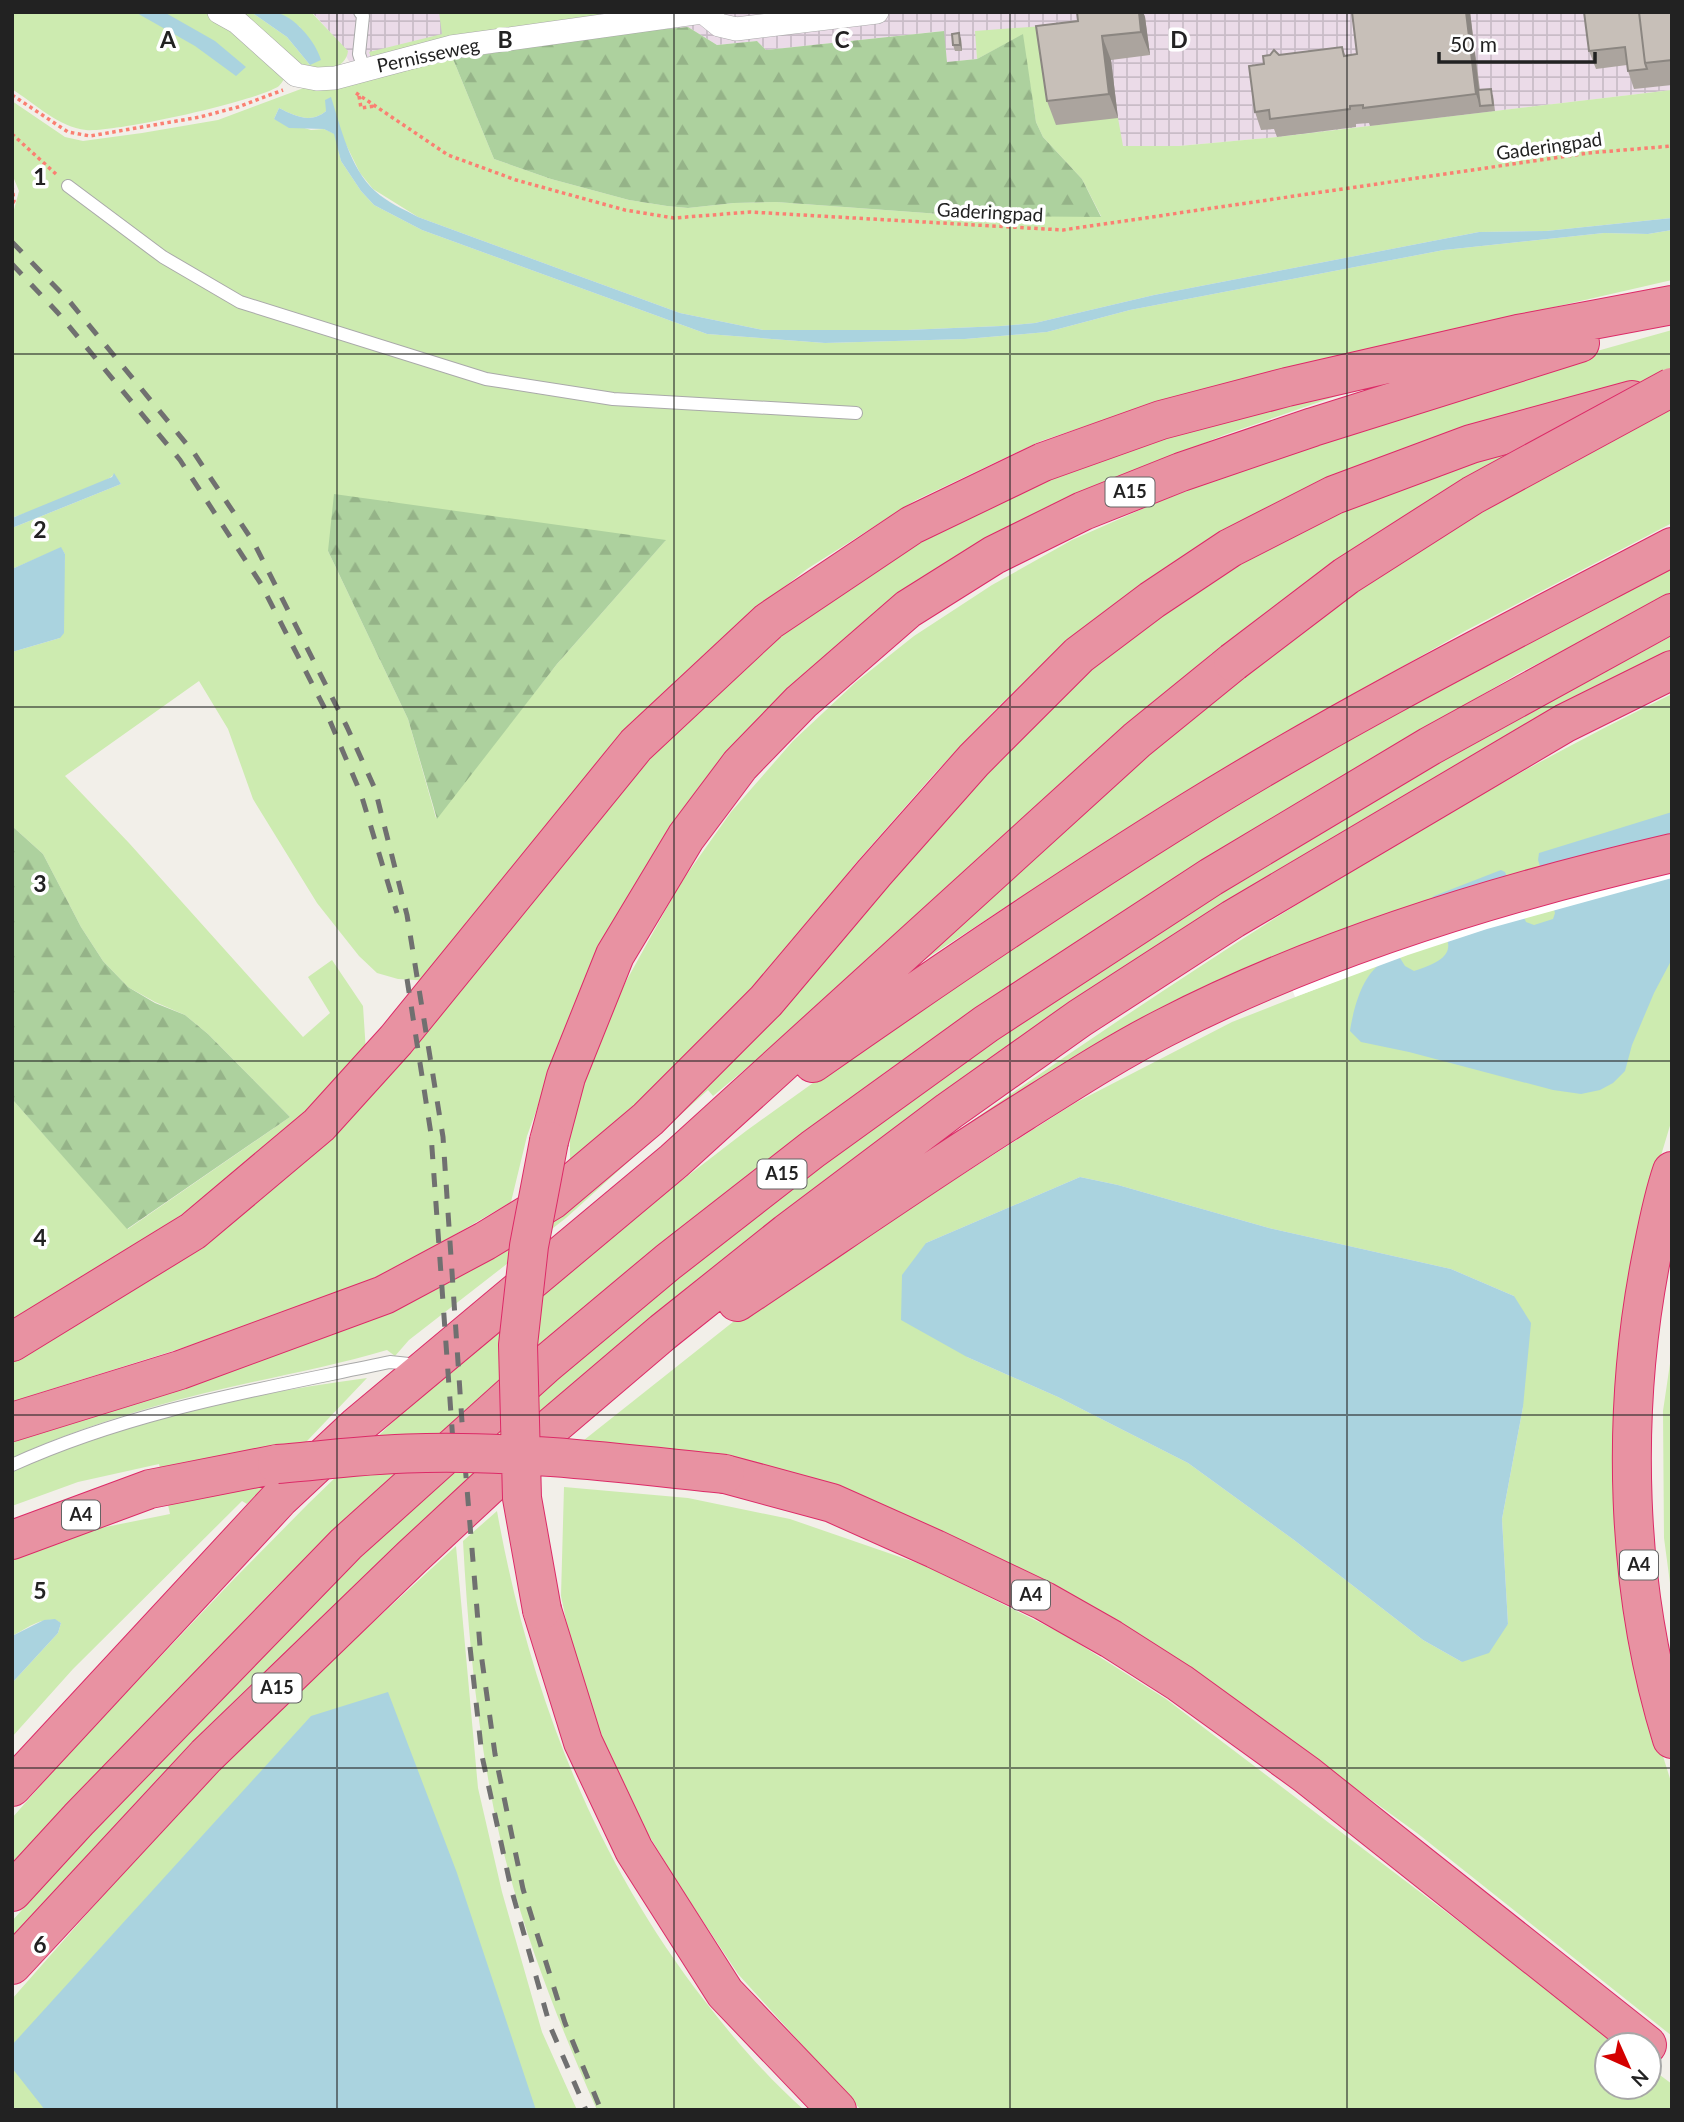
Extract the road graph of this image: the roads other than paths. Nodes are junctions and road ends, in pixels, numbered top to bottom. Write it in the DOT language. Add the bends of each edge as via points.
graph roads {
  1 [pos="219,12"];
  2 [pos="360,12"];
  3 [pos="702,12"];
  4 [pos="877,12"];
  5 [pos="364,69"];
  6 [pos="68,186"];
  7 [pos="1672,305"];
  8 [pos="1672,311"];
  9 [pos="1672,389"];
  10 [pos="856,413"];
  11 [pos="1672,547"];
  12 [pos="1672,613"];
  13 [pos="1672,670"];
  14 [pos="1672,853"];
  15 [pos="674,1161"];
  16 [pos="1672,1171"];
  17 [pos="12,1342"];
  18 [pos="429,1366"];
  19 [pos="12,1422"];
  20 [pos="555,1424"];
  21 [pos="12,1465"];
  22 [pos="12,1540"];
  23 [pos="1672,1738"];
  24 [pos="12,1787"];
  25 [pos="12,1892"];
  26 [pos="12,1965"];
  27 [pos="1629,2031"];
  28 [pos="837,2110"];
  1 -- 5 [label="street, Pernisseweg" via="237,22 296,75 335,78"];
  2 -- 5 [label="lane" via="359,54"];
  3 -- 4 [label="street" via="719,25 736,29"];
  3 -- 5 [label="street, Pernisseweg" via="451,47"];
  6 -- 10 [label="lane" via="163,257 240,302 486,379 613,399"];
  7 -- 17 [label="highway" via="1518,334 1161,420 1043,463 912,525 769,621 636,745 396,1040 319,1125 192,1231"];
  8 -- 28 [label="highway, A15, bridge" via="1181,472 1083,511 994,555 908,609 801,702 740,765 686,837 615,955 566,1077 529,1246 518,1345 522,1498 542,1610 583,1742 634,1850 725,1993"];
  9 -- 15 [label="highway, bridge" via="1473,495 1346,576 1233,662 1137,740"];
  9 -- 19 [label="highway" via="1471,444 1334,495 1230,548 1079,655 974,760 766,1001 648,1119 552,1200 384,1295 180,1370"];
  11 -- 15 [label="highway" via="1402,689 1192,810 940,973"];
  12 -- 25 [label="highway, A15" via="1430,746 1211,877 986,1024 813,1149 546,1364 346,1544"];
  13 -- 20 [label="highway, A15" via="1565,723 1233,919 1080,1018 787,1233"];
  14 -- 20 [label="highway, A15" via="1447,915 1286,972 1164,1028 933,1169"];
  15 -- 18 [label="highway"];
  16 -- 23 [label="highway, A4" via="1645,1293 1634,1388 1633,1515 1646,1631"];
  18 -- 21 [label="lane" via="390,1362 203,1400 80,1438"];
  18 -- 24 [label="highway" via="279,1499"];
  20 -- 26 [label="highway, A15" via="206,1756"];
  22 -- 27 [label="highway, A4, bridge" via="150,1489 277,1464 425,1452 567,1458 725,1474 832,1503 1032,1595 1180,1683 1307,1775"];
}
